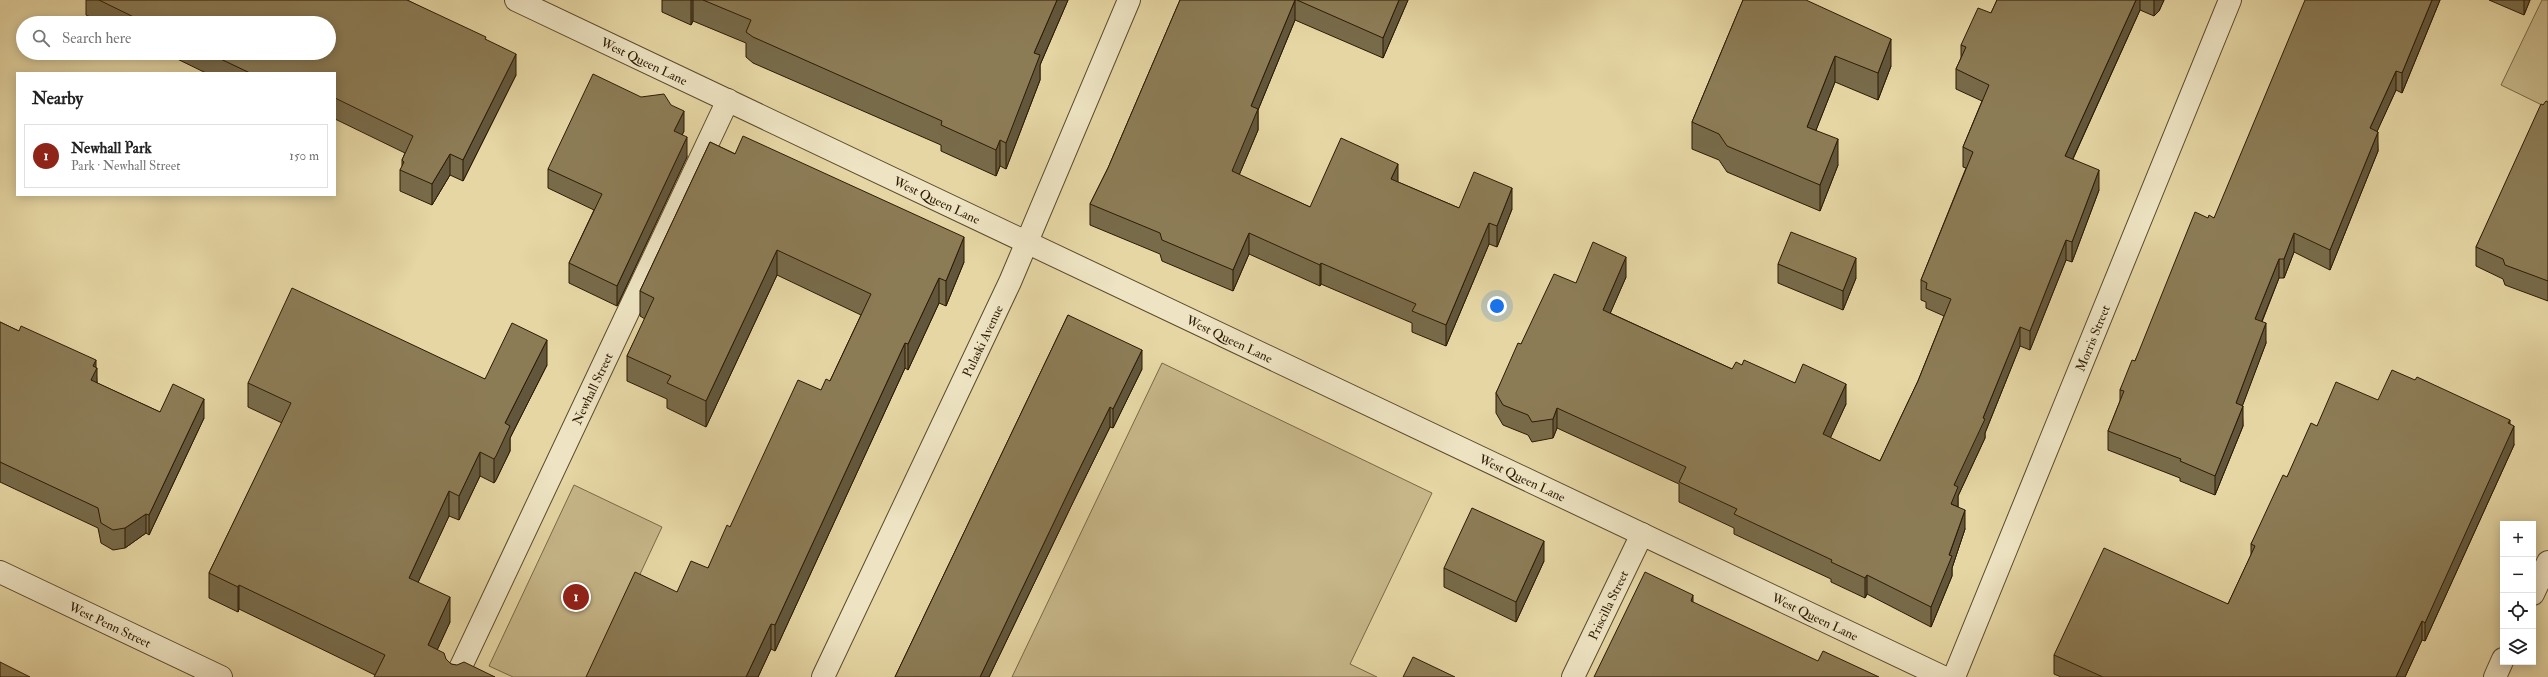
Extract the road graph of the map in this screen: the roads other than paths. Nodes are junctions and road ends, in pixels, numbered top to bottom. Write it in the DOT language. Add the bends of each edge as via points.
graph roads {
  1 [pos="516,0"];
  2 [pos="1129,0"];
  3 [pos="2230,0"];
  4 [pos="728,100"];
  5 [pos="1028,241"];
  6 [pos="1642,534"];
  7 [pos="2548,562"];
  8 [pos="0,572"];
  9 [pos="2533,593"];
  10 [pos="2500,665"];
  11 [pos="221,677"];
  12 [pos="456,677"];
  13 [pos="823,677"];
  14 [pos="1573,677"];
  15 [pos="1943,677"];
  16 [pos="1954,677"];
  17 [pos="2495,677"];
  1 -- 4 [label="street, West Queen Lane"];
  2 -- 5 [label="street, Pulaski Avenue"];
  3 -- 16 [label="street, Morris Street"];
  4 -- 5 [label="street, West Queen Lane"];
  4 -- 12 [label="street, Newhall Street"];
  5 -- 6 [label="street, West Queen Lane"];
  5 -- 13 [label="street, Pulaski Avenue"];
  6 -- 14 [label="street, Priscilla Street"];
  6 -- 15 [label="street, West Queen Lane"];
  7 -- 9 [label="street"];
  8 -- 11 [label="street, West Penn Street"];
  10 -- 17 [label="street"];
}
